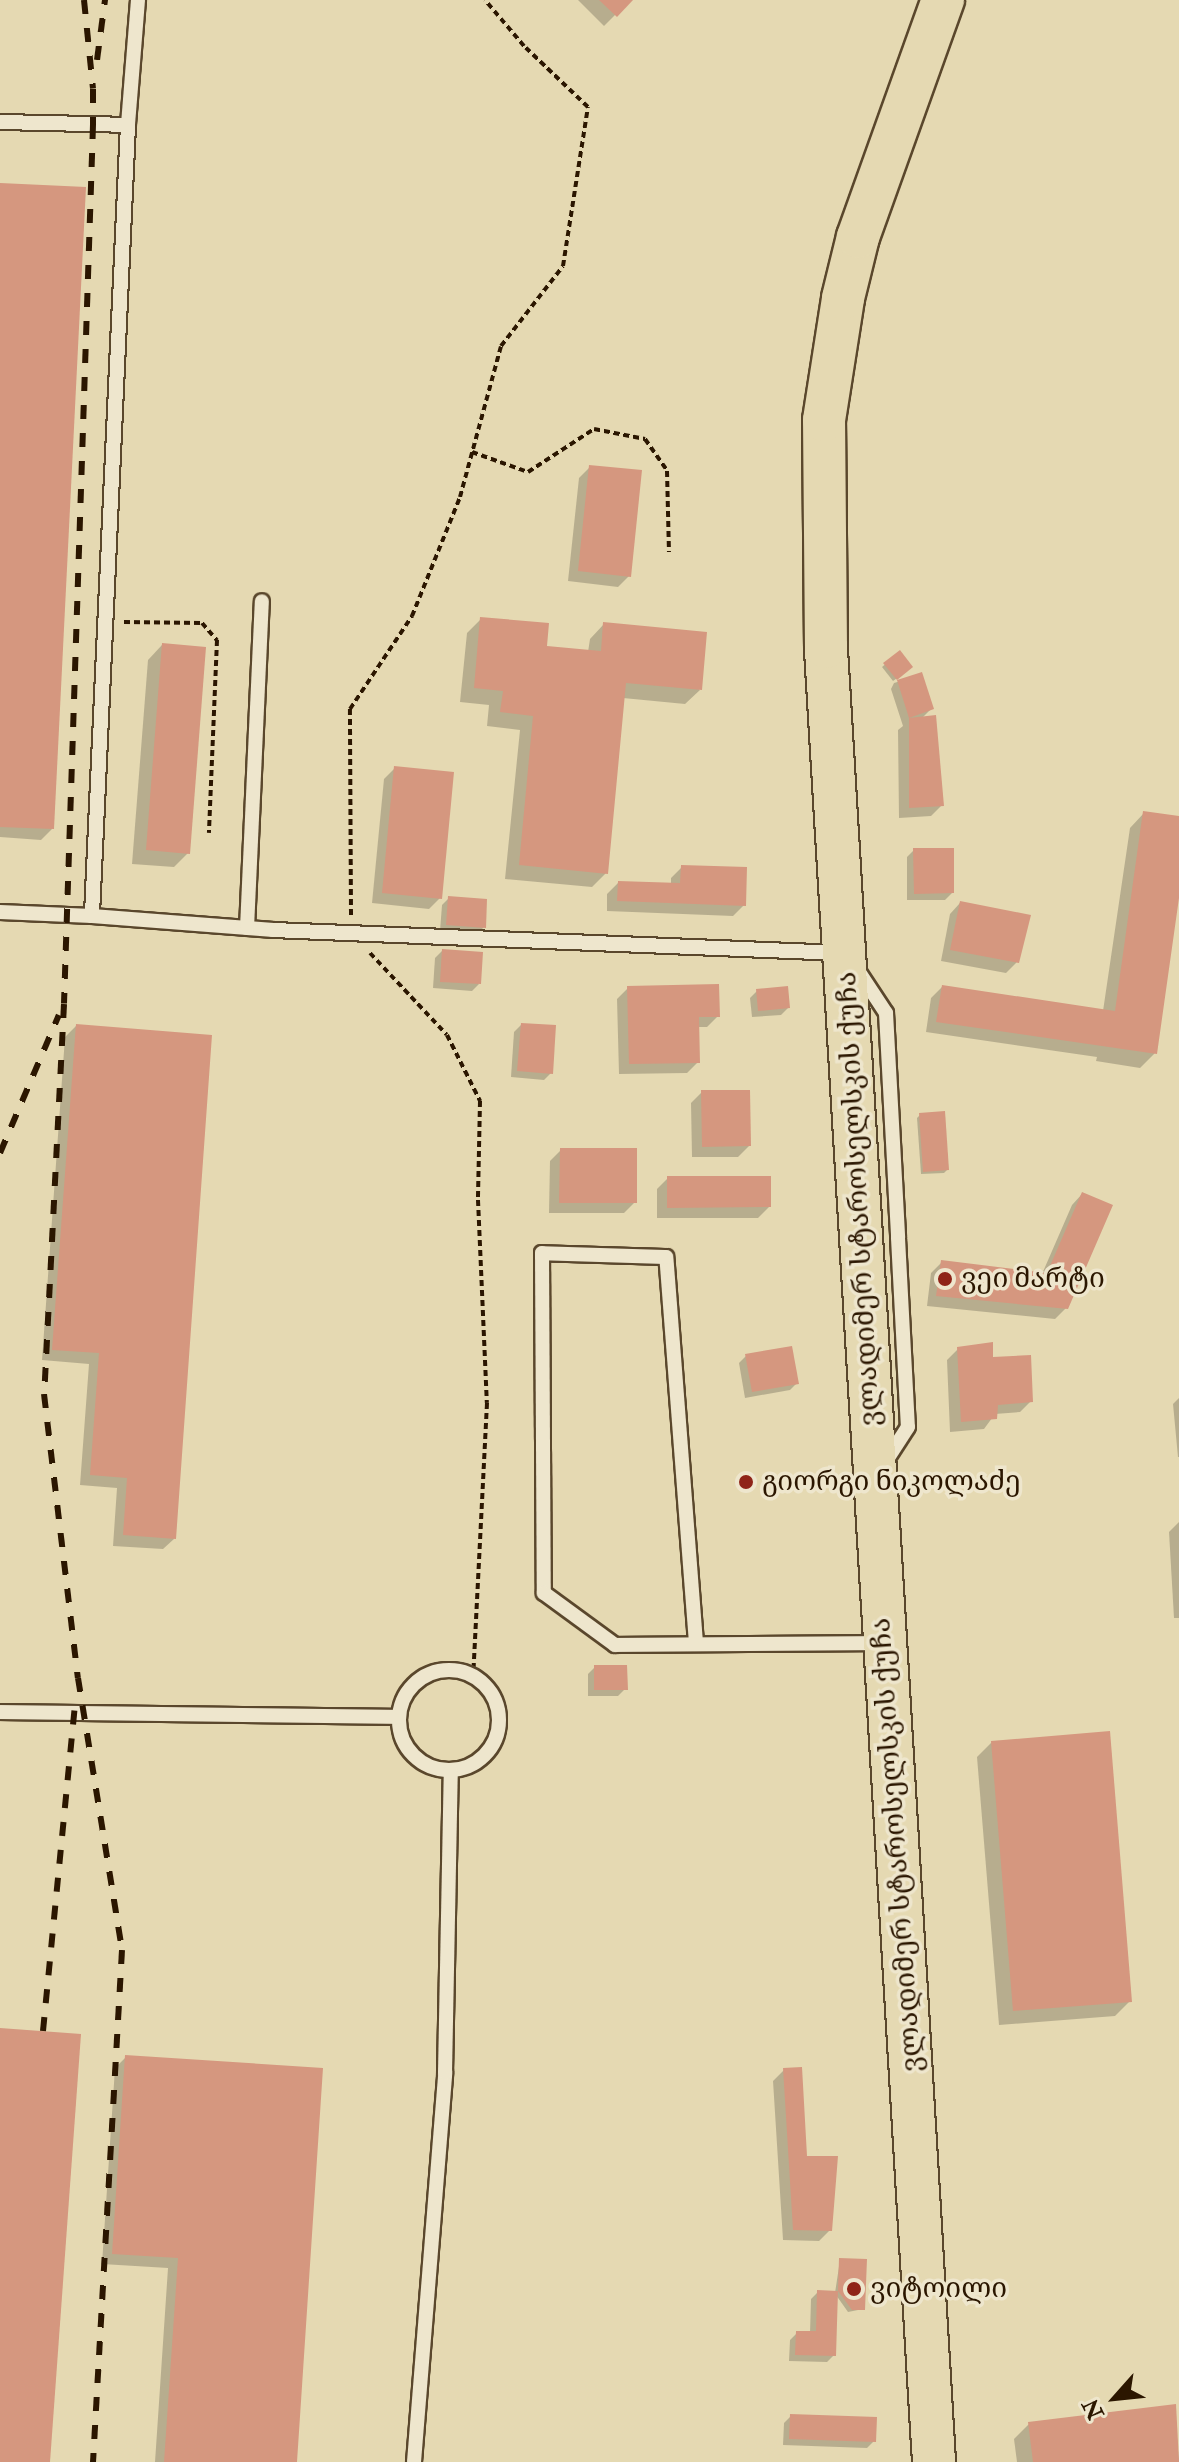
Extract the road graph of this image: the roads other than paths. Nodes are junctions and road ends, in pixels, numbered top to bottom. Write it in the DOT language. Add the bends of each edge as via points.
graph roads {
  1 [pos="138,0"];
  2 [pos="943,0"];
  3 [pos="0,122"];
  4 [pos="128,125"];
  5 [pos="262,601"];
  6 [pos="0,912"];
  7 [pos="92,916"];
  8 [pos="247,928"];
  9 [pos="847,953"];
  10 [pos="898,1238"];
  11 [pos="863,1275"];
  12 [pos="902,1309"];
  13 [pos="874,1479"];
  14 [pos="696,1643"];
  15 [pos="884,1643"];
  16 [pos="0,1712"];
  17 [pos="399,1717"];
  18 [pos="451,1771"];
  19 [pos="414,2462"];
  20 [pos="934,2462"];
  1 -- 4 [label="lane"];
  2 -- 9 [label="main road, ვლადიმერ სტაროსელსკის ქუჩა" via="858,237 824,420 826,647"];
  3 -- 4 [label="lane"];
  4 -- 7 [label="lane"];
  5 -- 8 [label="lane"];
  6 -- 7 [label="lane"];
  7 -- 8 [label="lane"];
  8 -- 9 [label="lane"];
  9 -- 10 [label="lane" via="886,1013"];
  9 -- 11 [label="main road, ვლადიმერ სტაროსელსკის ქუჩა"];
  10 -- 11 [label="lane"];
  10 -- 12 [label="lane"];
  11 -- 12 [label="lane"];
  11 -- 13 [label="main road, ვლადიმერ სტაროსელსკის ქუჩა"];
  12 -- 13 [label="lane" via="908,1427"];
  13 -- 15 [label="main road, ვლადიმერ სტაროსელსკის ქუჩა"];
  14 -- 14 [label="lane" via="666,1257 542,1253 544,1593 615,1645"];
  14 -- 15 [label="lane"];
  15 -- 20 [label="main road, ვლადიმერ სტაროსელსკის ქუჩა"];
  16 -- 17 [label="lane"];
  17 -- 18 [label="lane" via="412,1754"];
  17 -- 18 [label="lane" via="405,1697 435,1672 454,1670 486,1686 495,1700 498,1732 481,1760"];
  18 -- 19 [label="lane" via="445,2073"];
}
